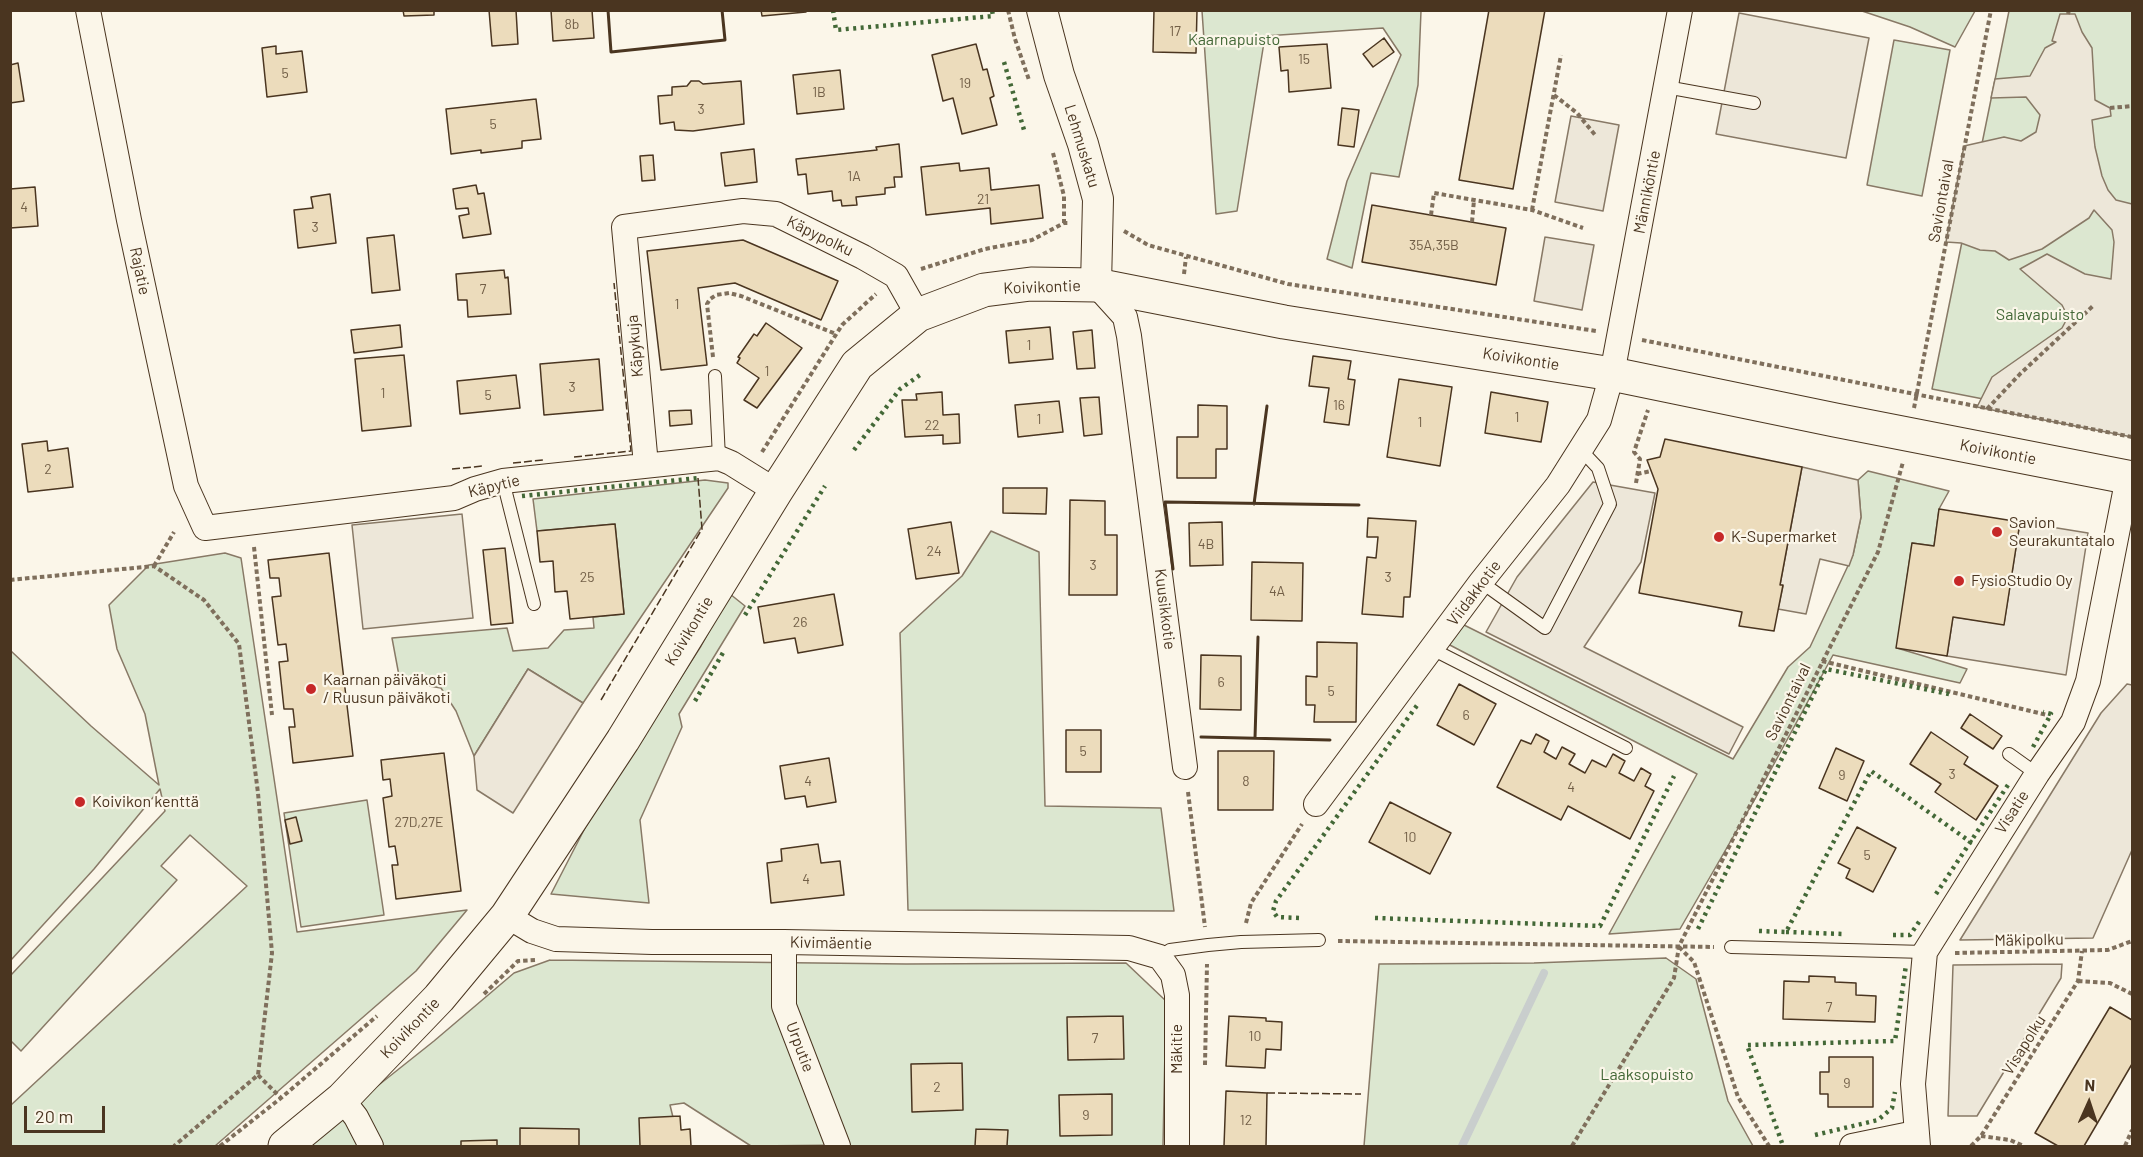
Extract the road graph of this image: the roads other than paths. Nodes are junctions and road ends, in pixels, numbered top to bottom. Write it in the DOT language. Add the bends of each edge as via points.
graph roads {
  1 [pos="88,10"];
  2 [pos="1042,10"];
  3 [pos="1680,10"];
  4 [pos="1666,87"];
  5 [pos="1754,103"];
  6 [pos="624,227"];
  7 [pos="1096,285"];
  8 [pos="918,315"];
  9 [pos="1612,374"];
  10 [pos="715,376"];
  11 [pos="1581,450"];
  12 [pos="719,458"];
  13 [pos="646,465"];
  14 [pos="2130,478"];
  15 [pos="503,481"];
  16 [pos="776,490"];
  17 [pos="205,528"];
  18 [pos="1481,582"];
  19 [pos="534,604"];
  20 [pos="1432,649"];
  21 [pos="1626,748"];
  22 [pos="2009,754"];
  23 [pos="1185,767"];
  24 [pos="2037,774"];
  25 [pos="1316,804"];
  26 [pos="507,916"];
  27 [pos="1319,940"];
  28 [pos="784,942"];
  29 [pos="1731,948"];
  30 [pos="1924,952"];
  31 [pos="1160,957"];
  32 [pos="342,1099"];
  33 [pos="1916,1140"];
  34 [pos="285,1146"];
  35 [pos="371,1146"];
  36 [pos="838,1146"];
  37 [pos="1177,1146"];
  38 [pos="1852,1146"];
  1 -- 17 [label="street, Rajatie" via="186,486"];
  2 -- 7 [label="street, Lehmuskatu" via="1098,199"];
  3 -- 4 [label="street, Männiköntie"];
  4 -- 5 [label="lane"];
  4 -- 9 [label="street, Männiköntie"];
  6 -- 8 [label="street, Käpypolku" via="743,211 776,214 896,276"];
  6 -- 13 [label="street, Käpykuja"];
  7 -- 8 [label="main road, Koivikontie" via="1031,284 984,290"];
  7 -- 9 [label="main road, Koivikontie" via="1284,322"];
  7 -- 23 [label="street, Kuusikkotie" via="1125,317 1129,336"];
  8 -- 16 [label="main road, Koivikontie" via="857,365"];
  9 -- 11 [label="street, Viidakkotie" via="1599,420"];
  9 -- 14 [label="main road, Koivikontie"];
  10 -- 12 [label="lane"];
  11 -- 18 [label="street, Viidakkotie"];
  11 -- 18 [label="lane" via="1598,468 1610,504 1545,628"];
  12 -- 13 [label="street, Käpytie"];
  12 -- 16 [label="street"];
  13 -- 15 [label="street, Käpytie"];
  14 -- 24 [label="street, Visatie" via="2088,681 2073,722"];
  15 -- 17 [label="street, Käpytie" via="454,498"];
  15 -- 19 [label="lane"];
  16 -- 26 [label="main road, Koivikontie" via="623,740"];
  18 -- 20 [label="street, Viidakkotie"];
  20 -- 21 [label="lane"];
  20 -- 25 [label="street, Viidakkotie"];
  22 -- 24 [label="lane"];
  24 -- 30 [label="street, Visatie"];
  26 -- 28 [label="street, Kivimäentie" via="532,932 556,939"];
  26 -- 32 [label="main road, Koivikontie" via="439,998"];
  27 -- 31 [label="lane" via="1208,945 1170,950"];
  28 -- 31 [label="street, Kivimäentie" via="1129,948"];
  28 -- 36 [label="street, Urputie" via="784,1006"];
  29 -- 30 [label="lane"];
  30 -- 33 [label="street, Visatie" via="1913,1084"];
  31 -- 37 [label="street, Mäkitie" via="1173,975 1177,995"];
  32 -- 34 [label="main road, Koivikontie"];
  32 -- 35 [label="street"];
  33 -- 38 [label="street"];
}
